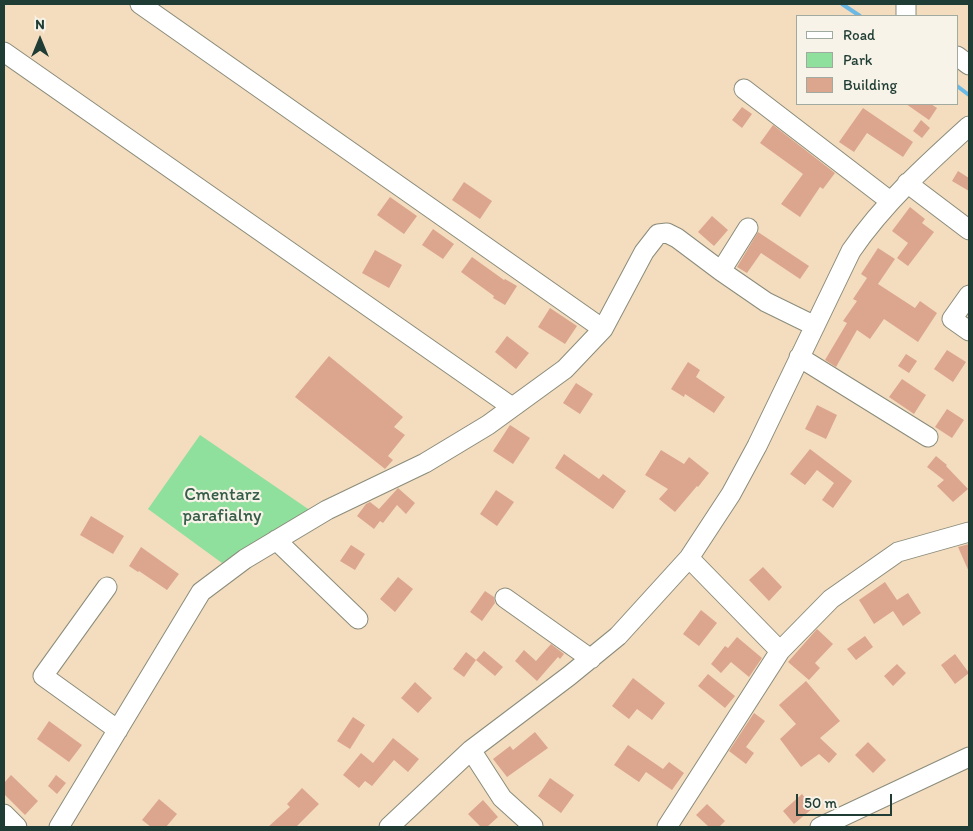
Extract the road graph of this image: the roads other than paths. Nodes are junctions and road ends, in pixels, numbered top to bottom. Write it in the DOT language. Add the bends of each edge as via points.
graph roads {
  1 [pos="140,4"];
  2 [pos="4,52"];
  3 [pos="958,57"];
  4 [pos="969,65"];
  5 [pos="744,89"];
  6 [pos="969,126"];
  7 [pos="907,183"];
  8 [pos="890,201"];
  9 [pos="748,228"];
  10 [pos="969,230"];
  11 [pos="721,272"];
  12 [pos="969,295"];
  13 [pos="815,326"];
  14 [pos="603,329"];
  15 [pos="969,331"];
  16 [pos="799,357"];
  17 [pos="512,407"];
  18 [pos="928,437"];
  19 [pos="969,532"];
  20 [pos="276,540"];
  21 [pos="689,558"];
  22 [pos="107,587"];
  23 [pos="505,598"];
  24 [pos="358,619"];
  25 [pos="780,651"];
  26 [pos="591,658"];
  27 [pos="118,730"];
  28 [pos="471,750"];
  29 [pos="969,757"];
  30 [pos="4,814"];
  31 [pos="533,826"];
  32 [pos="17,827"];
  33 [pos="59,827"];
  34 [pos="389,827"];
  35 [pos="667,827"];
  36 [pos="820,827"];
  1 -- 14 [label="street"];
  2 -- 17 [label="street"];
  3 -- 4 [label="street"];
  5 -- 8 [label="street"];
  6 -- 7 [label="street"];
  7 -- 8 [label="street"];
  7 -- 10 [label="street"];
  8 -- 13 [label="street" via="866,228 851,252"];
  9 -- 11 [label="street"];
  11 -- 13 [label="street" via="766,302"];
  11 -- 14 [label="street" via="678,238 667,233 658,234 644,252"];
  12 -- 15 [label="street" via="952,319"];
  13 -- 16 [label="street"];
  14 -- 17 [label="street" via="565,369"];
  16 -- 18 [label="street"];
  16 -- 21 [label="street" via="731,494"];
  17 -- 20 [label="street" via="426,463 327,510"];
  19 -- 25 [label="street" via="898,552 831,599"];
  20 -- 24 [label="street"];
  20 -- 27 [label="street" via="201,592"];
  21 -- 25 [label="street"];
  21 -- 26 [label="street" via="618,636"];
  22 -- 27 [label="street" via="43,676"];
  23 -- 26 [label="street"];
  25 -- 35 [label="street"];
  26 -- 28 [label="street"];
  27 -- 33 [label="street"];
  28 -- 31 [label="street" via="502,798"];
  28 -- 34 [label="street"];
  29 -- 36 [label="street"];
  30 -- 32 [label="street"];
}
